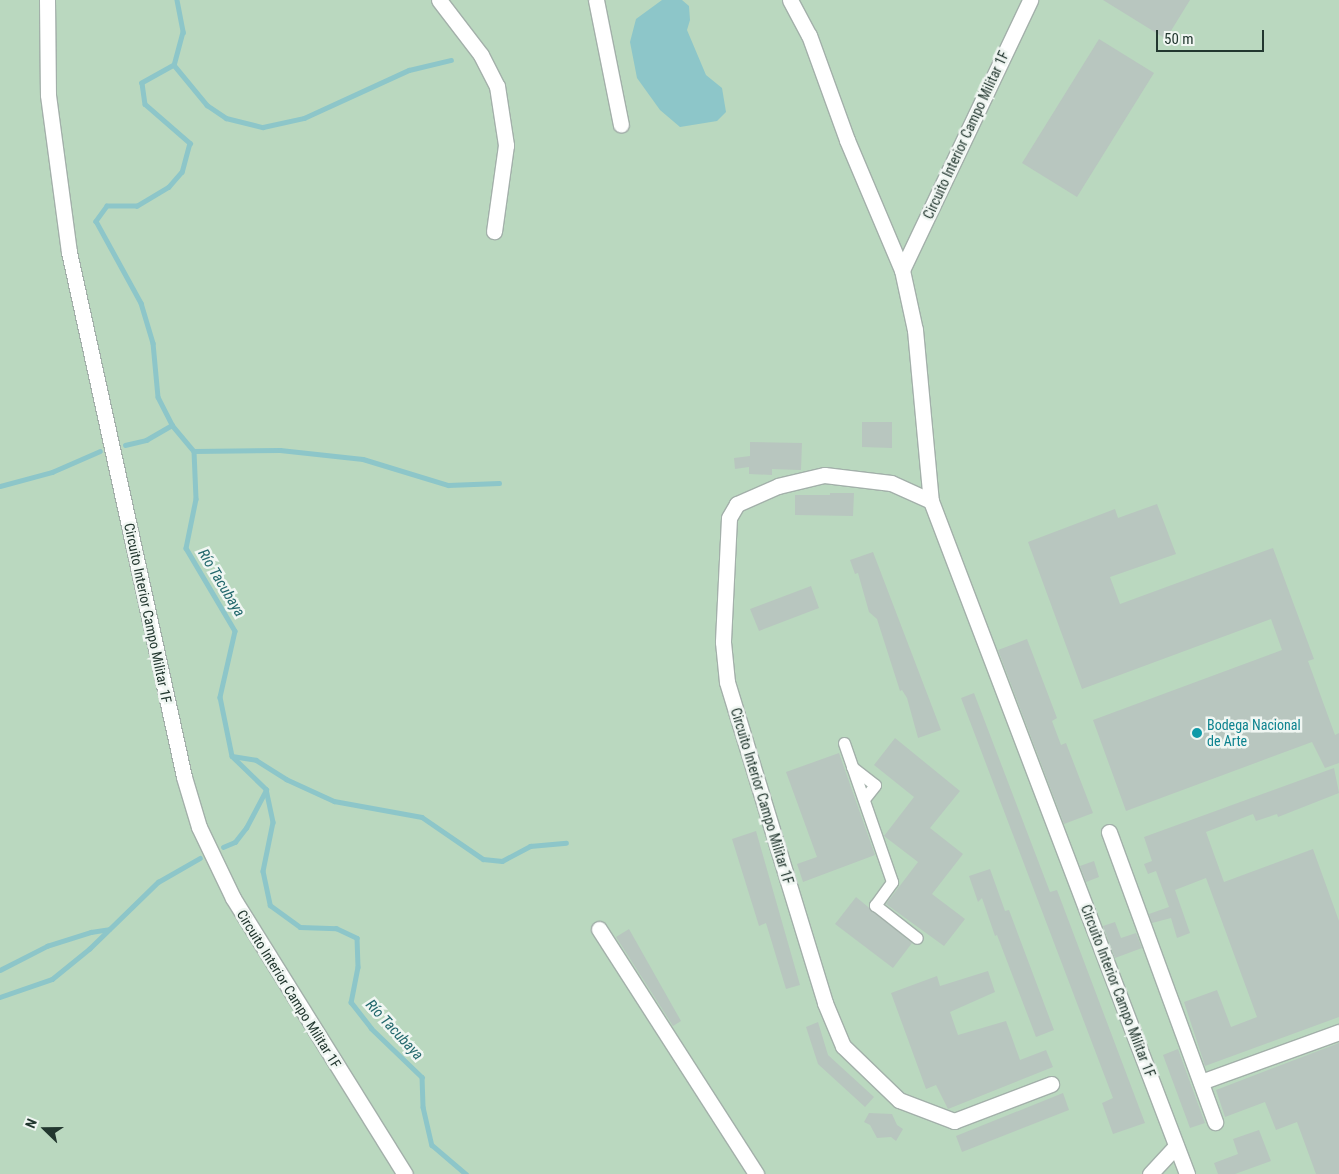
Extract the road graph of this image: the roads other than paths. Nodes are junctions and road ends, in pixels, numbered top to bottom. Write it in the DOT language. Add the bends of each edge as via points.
graph roads {
  1 [pos="46,0"];
  2 [pos="439,0"];
  3 [pos="596,0"];
  4 [pos="790,0"];
  5 [pos="1030,0"];
  6 [pos="621,125"];
  7 [pos="494,230"];
  8 [pos="902,270"];
  9 [pos="931,500"];
  10 [pos="844,743"];
  11 [pos="1109,832"];
  12 [pos="599,929"];
  13 [pos="917,938"];
  14 [pos="1339,1032"];
  15 [pos="1201,1082"];
  16 [pos="1051,1084"];
  17 [pos="1215,1122"];
  18 [pos="1176,1146"];
  19 [pos="405,1174"];
  20 [pos="756,1174"];
  21 [pos="1150,1174"];
  22 [pos="1187,1174"];
  1 -- 19 [label="street, Circuito Interior Campo Militar 1F" via="48,95 69,252 184,777 199,827 233,898"];
  2 -- 7 [label="street" via="481,55 497,86 506,145"];
  3 -- 6 [label="street"];
  4 -- 8 [label="street, Circuito Interior Campo Militar 1F" via="809,34 847,140"];
  5 -- 8 [label="street, Circuito Interior Campo Militar 1F"];
  8 -- 9 [label="street, Circuito Interior Campo Militar 1F" via="915,330"];
  9 -- 16 [label="street, Circuito Interior Campo Militar 1F" via="891,483 824,475 778,486 738,504 729,518 723,642 727,682 825,1003 843,1046 900,1100 954,1121"];
  9 -- 18 [label="street, Circuito Interior Campo Militar 1F"];
  10 -- 13 [label="street" via="892,882 875,905"];
  11 -- 15 [label="street"];
  12 -- 20 [label="street"];
  14 -- 15 [label="street"];
  15 -- 17 [label="street"];
  18 -- 21 [label="street"];
  18 -- 22 [label="street, Circuito Interior Campo Militar 1F"];
}
